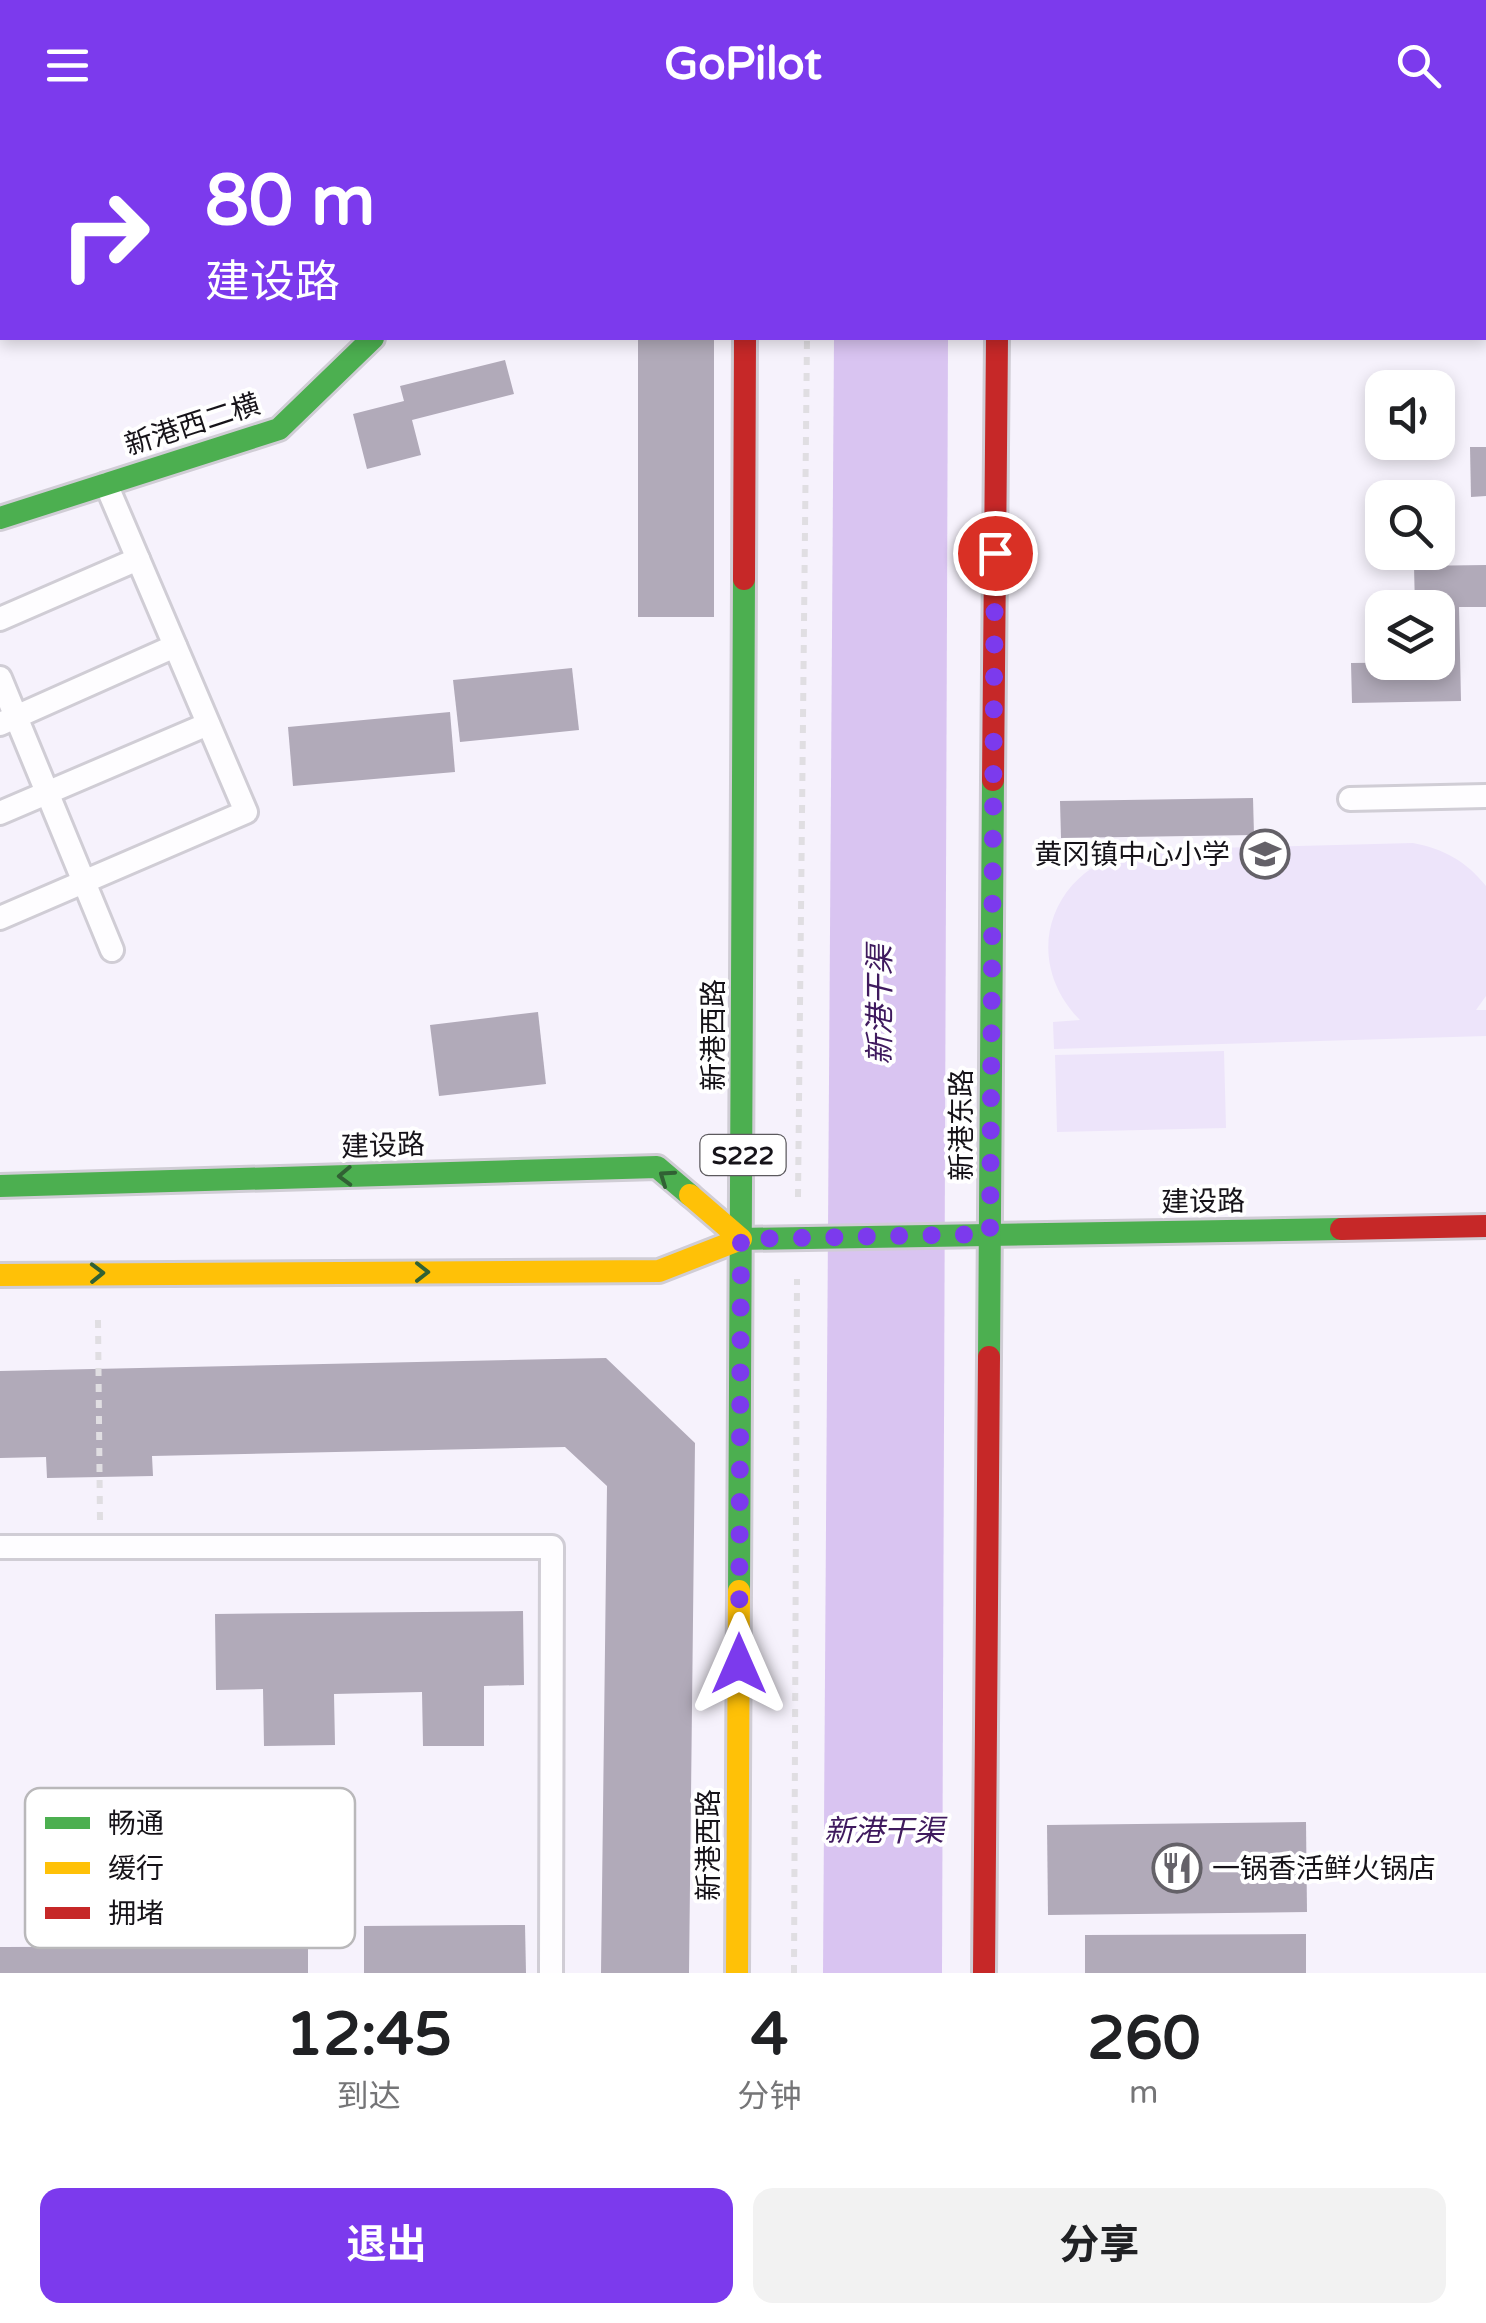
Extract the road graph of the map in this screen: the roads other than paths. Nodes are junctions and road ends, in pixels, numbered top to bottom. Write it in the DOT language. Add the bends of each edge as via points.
graph roads {
  1 [pos="371,340"];
  2 [pos="745,340"];
  3 [pos="996,340"];
  4 [pos="106,484"];
  5 [pos="0,518"];
  6 [pos="138,559"];
  7 [pos="0,619"];
  8 [pos="175,646"];
  9 [pos="0,678"];
  10 [pos="8,720"];
  11 [pos="208,724"];
  12 [pos="48,793"];
  13 [pos="1486,796"];
  14 [pos="1350,799"];
  15 [pos="0,813"];
  16 [pos="84,881"];
  17 [pos="0,918"];
  18 [pos="112,950"];
  19 [pos="0,1186"];
  20 [pos="1486,1226"];
  21 [pos="990,1234"];
  22 [pos="741,1239"];
  23 [pos="0,1275"];
  24 [pos="0,1547"];
  25 [pos="551,1973"];
  26 [pos="738,1973"];
  27 [pos="984,1973"];
  1 -- 4 [label="main road, 新港西二横" via="279,428"];
  2 -- 22 [label="main road, 新港西路 / S222"];
  3 -- 21 [label="main road, 新港东路"];
  4 -- 5 [label="main road, 新港西二横"];
  4 -- 6 [label="lane"];
  6 -- 7 [label="lane"];
  6 -- 8 [label="lane"];
  8 -- 10 [label="lane"];
  8 -- 11 [label="lane"];
  9 -- 10 [label="lane"];
  10 -- 12 [label="lane"];
  11 -- 12 [label="lane"];
  11 -- 16 [label="lane" via="246,812"];
  12 -- 15 [label="lane"];
  12 -- 16 [label="lane"];
  13 -- 14 [label="lane"];
  16 -- 17 [label="lane"];
  16 -- 18 [label="lane"];
  22 -- 19 [label="main road, 建设路, one-way" via="656,1168"];
  20 -- 21 [label="main road, 建设路"];
  21 -- 22 [label="main road, 建设路"];
  21 -- 27 [label="main road, 新港东路"];
  23 -- 22 [label="main road, 建设路, one-way" via="659,1271"];
  22 -- 26 [label="main road, 新港西路 / S222"];
  24 -- 25 [label="lane" via="552,1547"];
}
